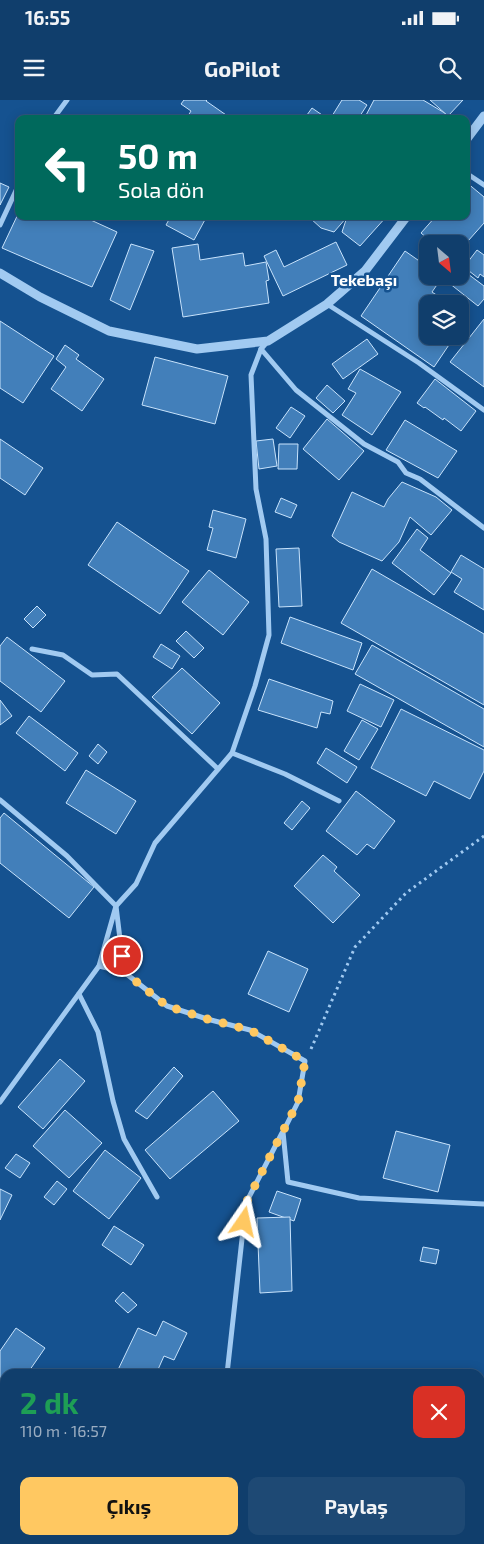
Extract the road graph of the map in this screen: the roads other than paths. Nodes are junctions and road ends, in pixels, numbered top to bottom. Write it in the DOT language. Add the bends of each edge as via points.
graph roads {
  1 [pos="67,100"];
  2 [pos="56,115"];
  3 [pos="484,116"];
  4 [pos="470,135"];
  5 [pos="470,176"];
  6 [pos="484,185"];
  7 [pos="15,193"];
  8 [pos="404,220"];
  9 [pos="0,225"];
  10 [pos="0,274"];
  11 [pos="327,304"];
  12 [pos="268,340"];
  13 [pos="261,349"];
  14 [pos="484,410"];
  15 [pos="484,528"];
  16 [pos="32,649"];
  17 [pos="232,753"];
  18 [pos="218,769"];
  19 [pos="0,800"];
  20 [pos="339,801"];
  21 [pos="116,906"];
  22 [pos="99,966"];
  23 [pos="124,972"];
  24 [pos="79,994"];
  25 [pos="0,1102"];
  26 [pos="283,1132"];
  27 [pos="157,1197"];
  28 [pos="484,1204"];
  29 [pos="228,1369"];
  1 -- 2 [label="street"];
  3 -- 4 [label="street"];
  5 -- 6 [label="street"];
  7 -- 9 [label="street"];
  8 -- 11 [label="street" via="365,272"];
  10 -- 12 [label="street" via="109,331 197,349"];
  11 -- 12 [label="street"];
  11 -- 14 [label="street" via="419,363"];
  12 -- 13 [label="street"];
  13 -- 15 [label="street" via="296,390 364,444 398,462 406,473 420,479"];
  13 -- 17 [label="street" via="251,375 256,489 266,539 269,635"];
  16 -- 18 [label="street" via="63,655 92,676 117,674"];
  17 -- 18 [label="street"];
  17 -- 20 [label="street" via="285,774"];
  18 -- 21 [label="street" via="155,843 136,884"];
  19 -- 21 [label="street" via="67,856"];
  21 -- 22 [label="street"];
  21 -- 23 [label="street"];
  22 -- 23 [label="street"];
  22 -- 24 [label="street"];
  23 -- 26 [label="street" via="167,1006 250,1030 305,1061 298,1102"];
  24 -- 25 [label="street"];
  24 -- 27 [label="street" via="98,1032 124,1138"];
  26 -- 28 [label="street" via="288,1182 359,1198"];
  26 -- 29 [label="street" via="246,1203"];
}
